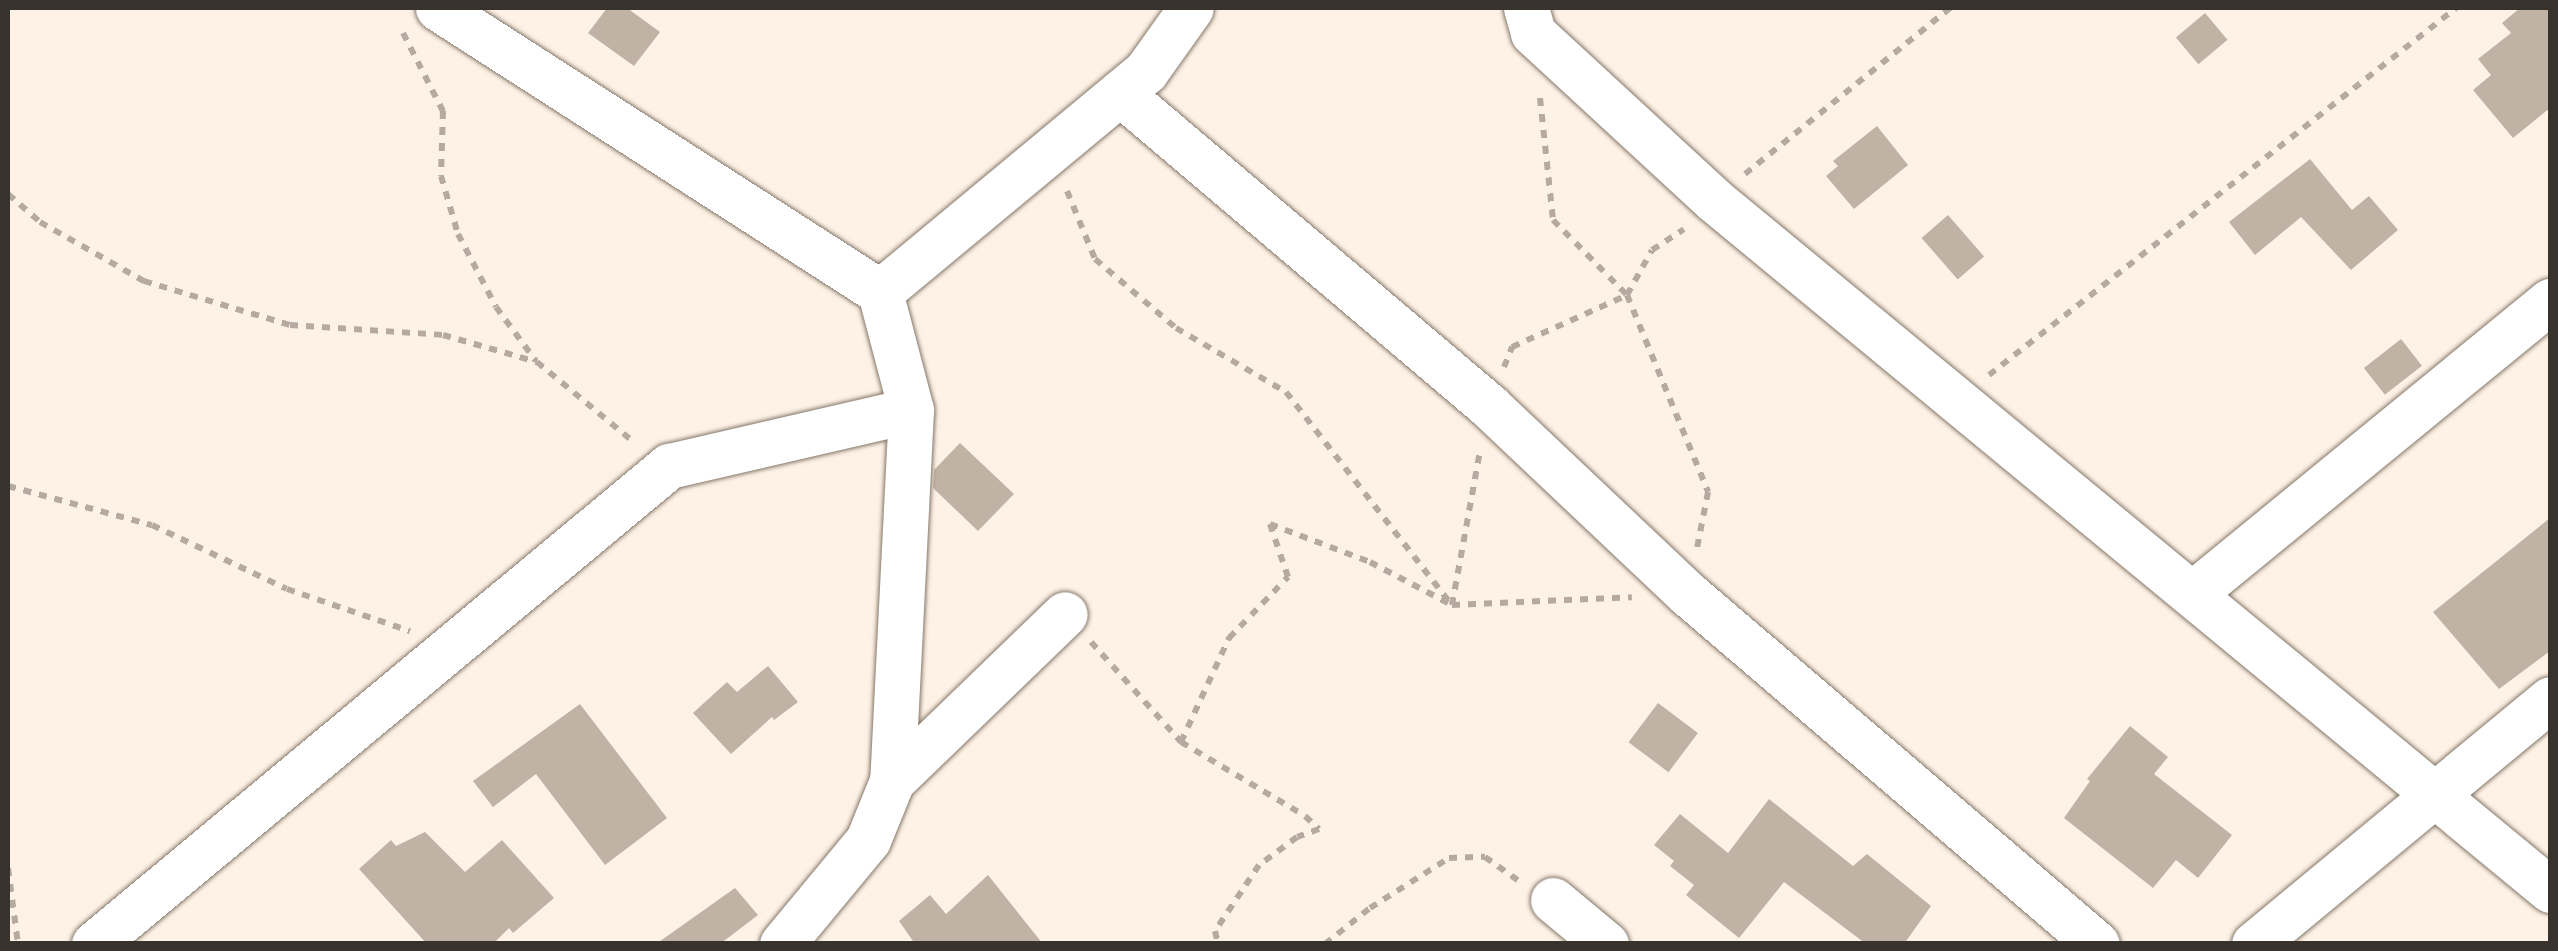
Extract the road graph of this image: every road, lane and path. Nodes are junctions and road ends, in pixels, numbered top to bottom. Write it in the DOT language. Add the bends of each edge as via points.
graph roads {
  1 [pos="1191,8"];
  2 [pos="1526,8"];
  3 [pos="1950,8"];
  4 [pos="2456,8"];
  5 [pos="430,13"];
  6 [pos="1120,92"];
  7 [pos="8,194"];
  8 [pos="1714,200"];
  9 [pos="880,292"];
  10 [pos="2550,301"];
  11 [pos="536,362"];
  12 [pos="1957,400"];
  13 [pos="1489,406"];
  14 [pos="911,410"];
  15 [pos="669,466"];
  16 [pos="8,486"];
  17 [pos="2192,594"];
  18 [pos="1065,614"];
  19 [pos="456,644"];
  20 [pos="2550,698"];
  21 [pos="1181,742"];
  22 [pos="892,780"];
  23 [pos="2435,794"];
  24 [pos="8,868"];
  25 [pos="2550,890"];
  26 [pos="1553,900"];
  27 [pos="18,944"];
  28 [pos="94,944"];
  29 [pos="782,944"];
  30 [pos="1218,944"];
  31 [pos="1325,944"];
  32 [pos="1606,944"];
  33 [pos="2097,944"];
  34 [pos="2254,944"];
  1 -- 6 [label="street" via="1146,71"];
  2 -- 8 [label="street" via="1533,32"];
  3 -- 8 [label="path"];
  4 -- 12 [label="path"];
  5 -- 9 [label="street"];
  5 -- 11 [label="path" via="444,111 440,176 458,234 496,307"];
  6 -- 9 [label="street"];
  6 -- 13 [label="street"];
  7 -- 11 [label="path" via="40,222 144,281 290,325 443,335"];
  8 -- 12 [label="street"];
  8 -- 13 [label="path" via="1652,250 1628,295 1512,346"];
  9 -- 14 [label="street"];
  10 -- 17 [label="street"];
  11 -- 15 [label="path" via="602,420"];
  12 -- 17 [label="street"];
  13 -- 21 [label="path" via="1452,606 1370,562 1270,524 1288,577 1228,638"];
  13 -- 33 [label="street" via="1688,594"];
  14 -- 15 [label="street"];
  14 -- 22 [label="street"];
  15 -- 19 [label="street"];
  16 -- 19 [label="path" via="152,525 342,610"];
  17 -- 23 [label="street"];
  18 -- 21 [label="path"];
  18 -- 22 [label="street"];
  19 -- 28 [label="street"];
  20 -- 23 [label="street"];
  21 -- 30 [label="path" via="1319,828 1259,865 1215,931"];
  22 -- 29 [label="street" via="868,840"];
  23 -- 25 [label="street"];
  23 -- 34 [label="street"];
  24 -- 27 [label="path"];
  26 -- 31 [label="path" via="1486,857 1449,858"];
  26 -- 32 [label="street"];
}
